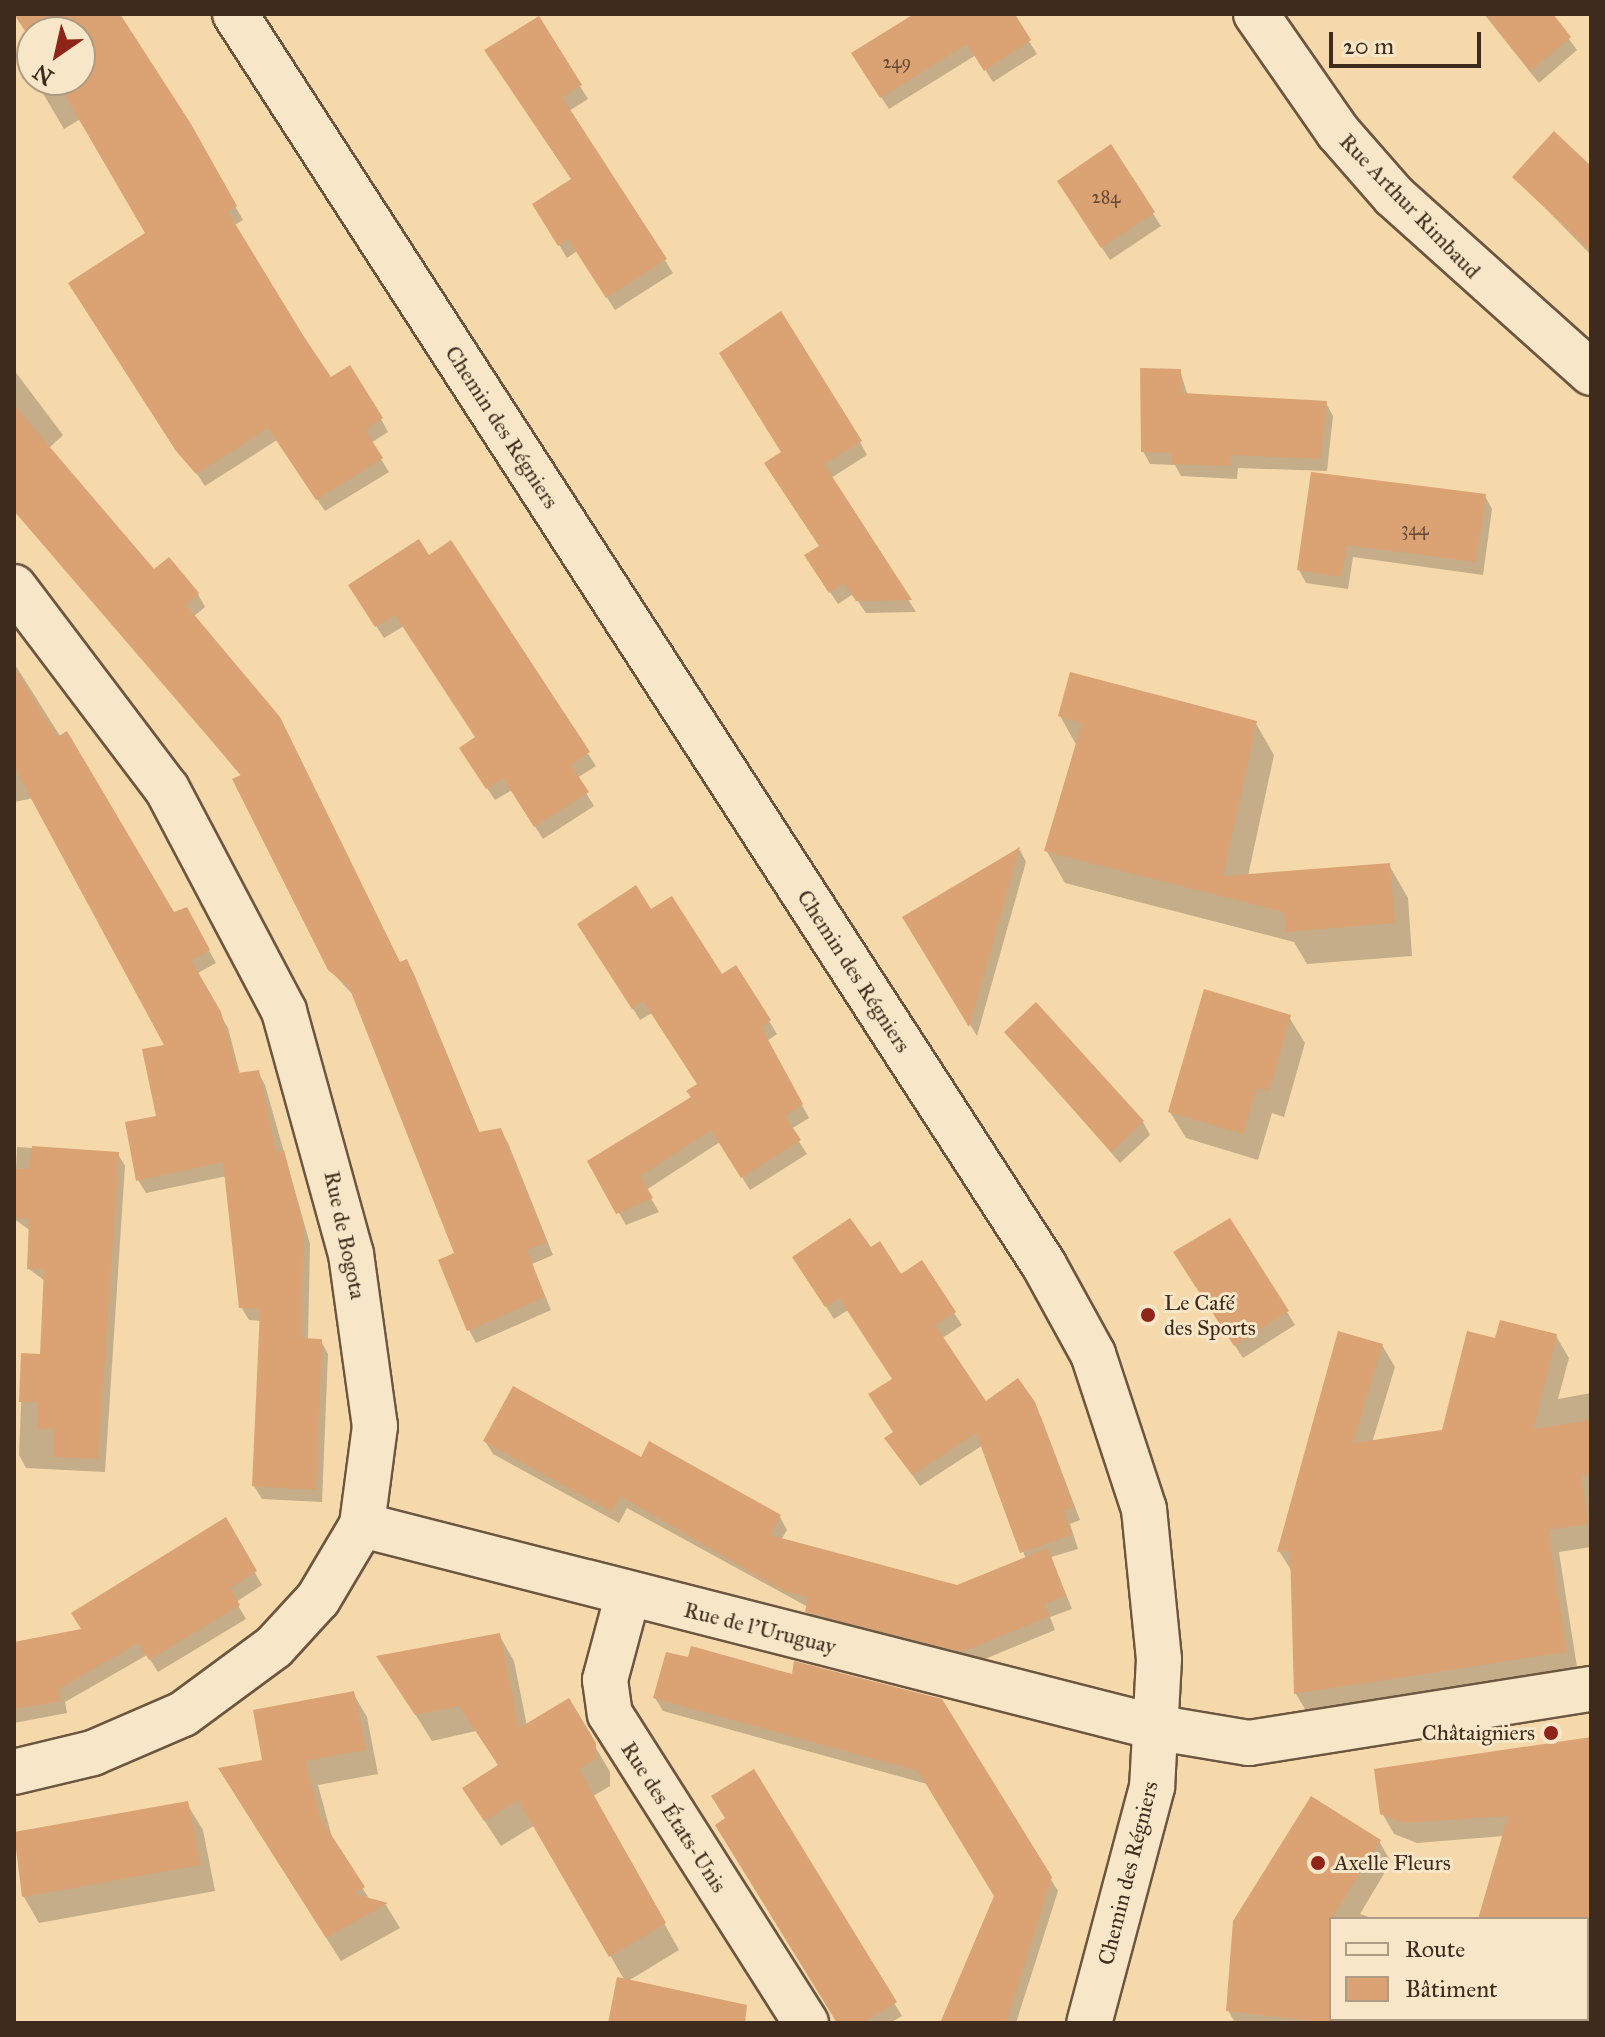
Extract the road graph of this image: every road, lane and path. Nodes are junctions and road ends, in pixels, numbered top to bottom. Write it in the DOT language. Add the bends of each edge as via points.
graph roads {
  1 [pos="235,14"];
  2 [pos="1256,14"];
  3 [pos="1591,373"];
  4 [pos="14,587"];
  5 [pos="362,1525"];
  6 [pos="628,1594"];
  7 [pos="1591,1689"];
  8 [pos="1159,1728"];
  9 [pos="14,1772"];
  10 [pos="806,2023"];
  11 [pos="1089,2023"];
  1 -- 8 [label="street, Chemin des Régniers" via="1072,1313 1109,1395 1144,1509 1156,1602"];
  2 -- 3 [label="street, Rue Arthur Rimbaud" via="1338,132 1394,196"];
  4 -- 5 [label="street, Rue de Bogota" via="167,789 266,970 298,1048 351,1254 372,1391 374,1457"];
  5 -- 6 [label="street, Rue de l'Uruguay"];
  5 -- 9 [label="street, Rue de Bogota" via="318,1599 232,1684 145,1732"];
  6 -- 8 [label="street, Rue de l'Uruguay"];
  6 -- 10 [label="street, Rue des États-Unis" via="605,1680 610,1714"];
  7 -- 8 [label="street, Rue de l'Uruguay" via="1249,1743"];
  8 -- 11 [label="street, Chemin des Régniers" via="1143,1834"];
}
